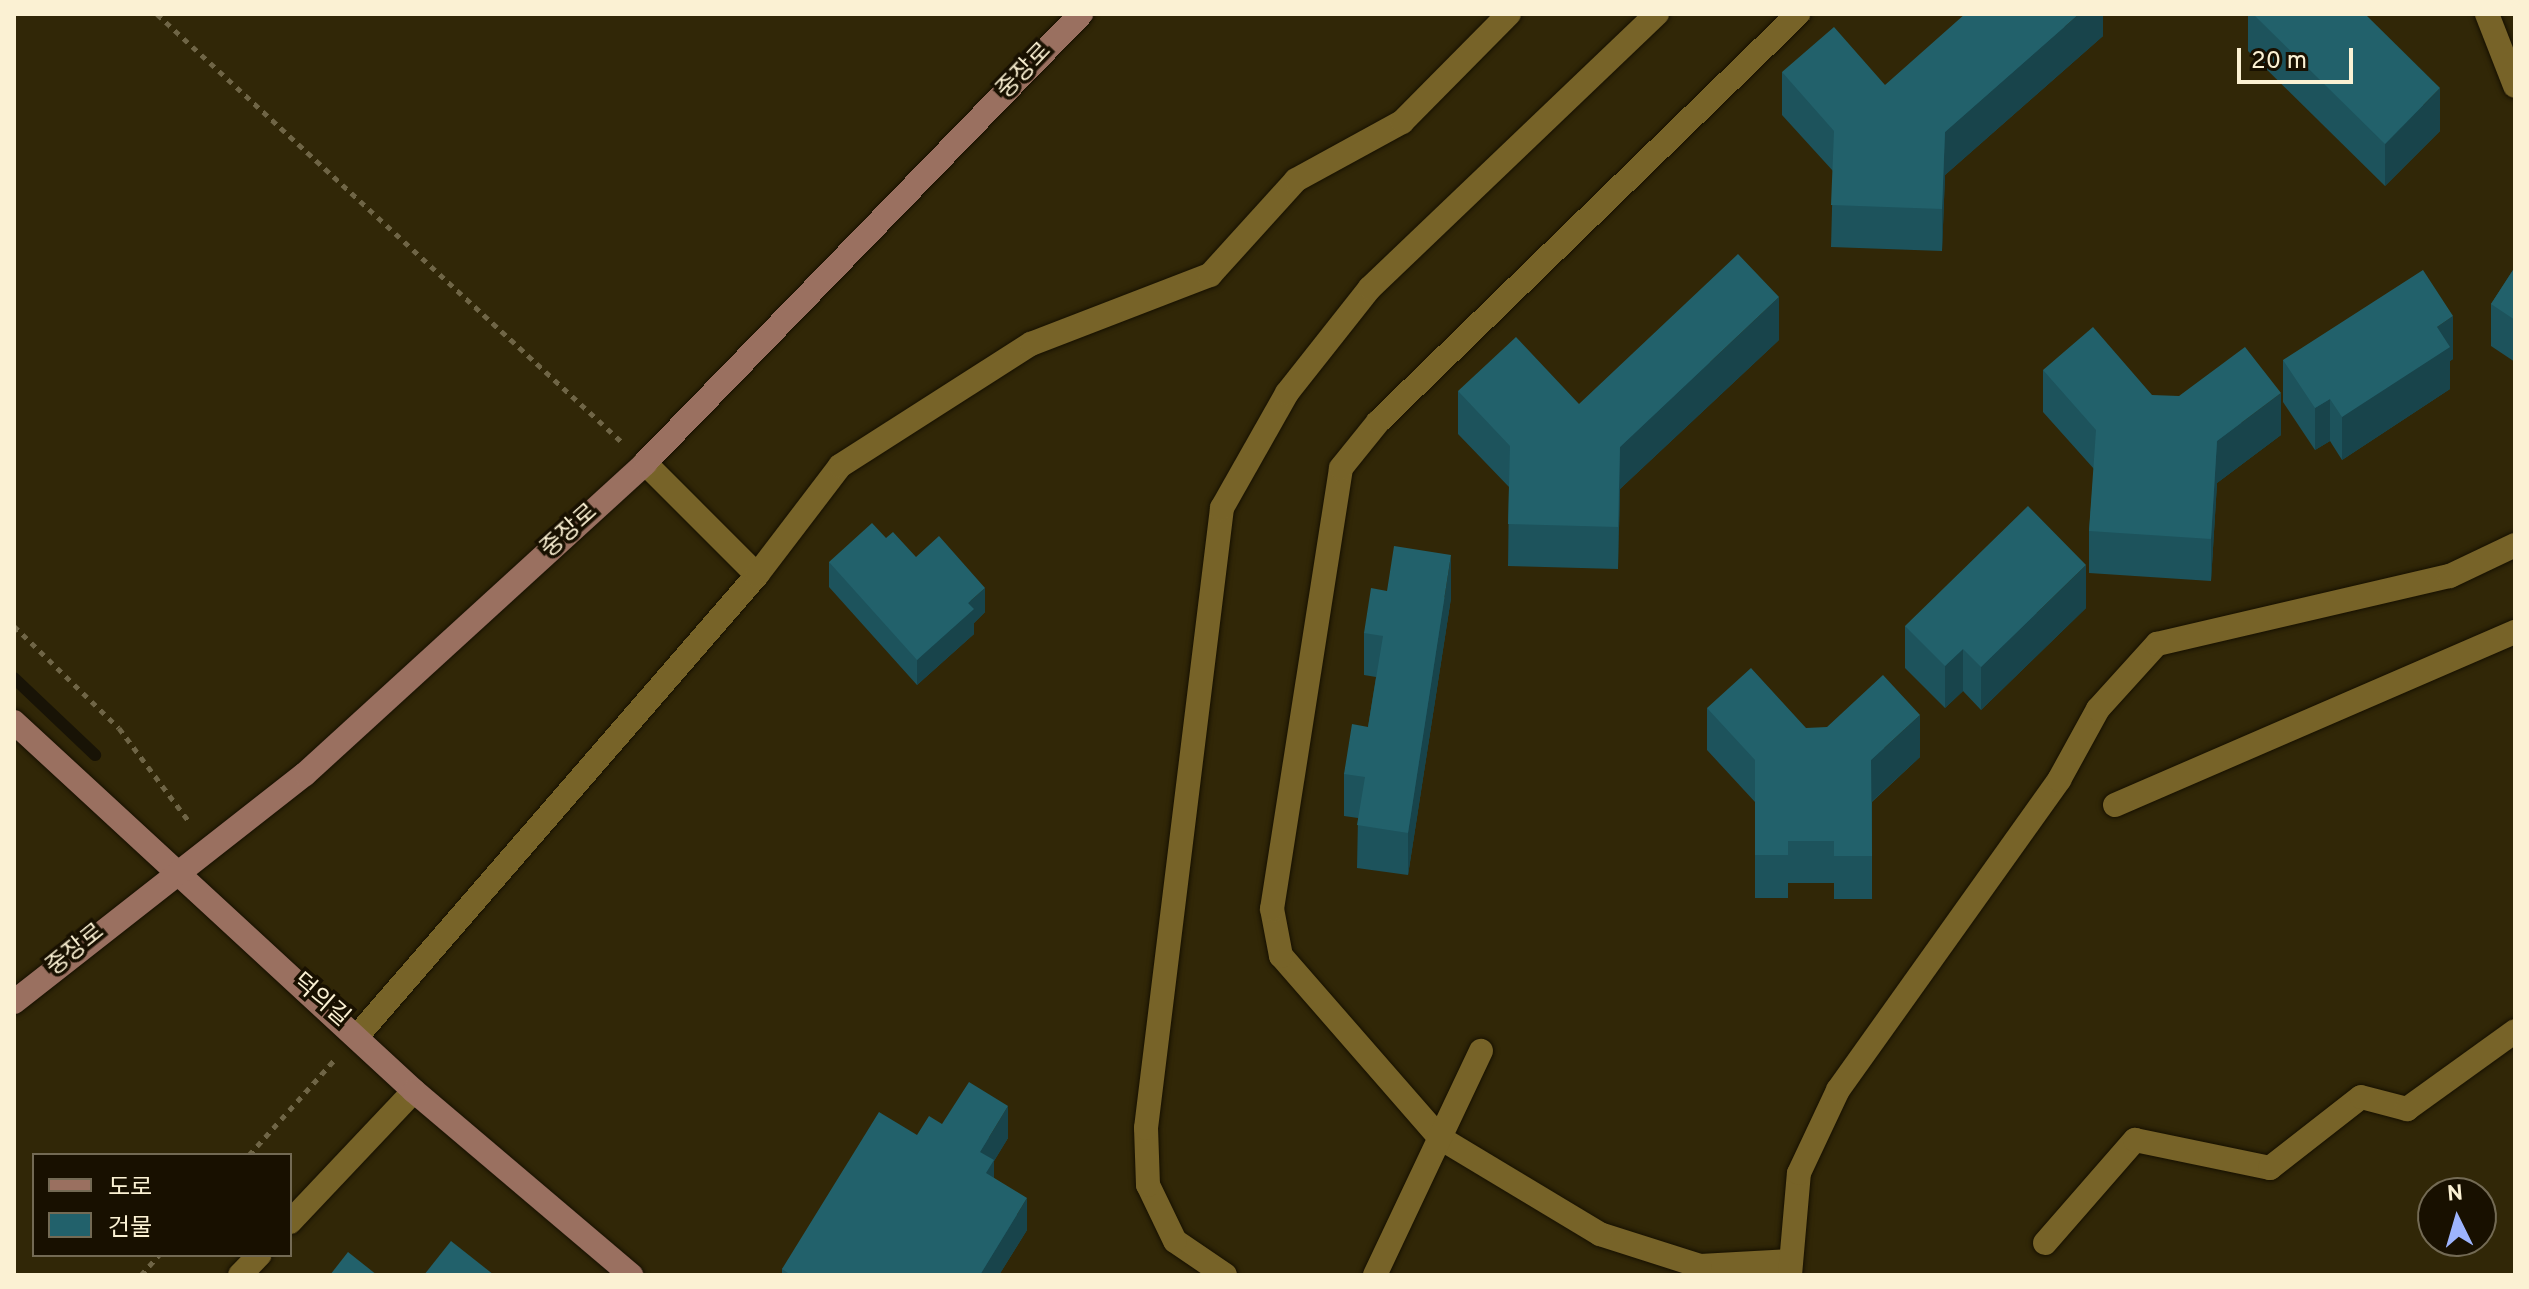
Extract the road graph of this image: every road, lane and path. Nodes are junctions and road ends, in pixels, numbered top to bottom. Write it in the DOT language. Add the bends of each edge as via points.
graph roads {
  1 [pos="157,14"];
  2 [pos="1081,14"];
  3 [pos="1509,14"];
  4 [pos="1657,14"];
  5 [pos="1798,14"];
  6 [pos="2487,14"];
  7 [pos="2515,86"];
  8 [pos="645,463"];
  9 [pos="2515,545"];
  10 [pos="757,575"];
  11 [pos="14,626"];
  12 [pos="2515,632"];
  13 [pos="14,722"];
  14 [pos="2115,805"];
  15 [pos="208,846"];
  16 [pos="172,873"];
  17 [pos="14,1002"];
  18 [pos="2515,1031"];
  19 [pos="359,1034"];
  20 [pos="1481,1051"];
  21 [pos="414,1091"];
  22 [pos="1440,1138"];
  23 [pos="251,1153"];
  24 [pos="292,1220"];
  25 [pos="2045,1243"];
  26 [pos="157,1257"];
  27 [pos="257,1257"];
  28 [pos="1791,1268"];
  29 [pos="141,1275"];
  30 [pos="240,1275"];
  31 [pos="631,1275"];
  32 [pos="1225,1275"];
  33 [pos="1375,1275"];
  1 -- 8 [label="path"];
  2 -- 8 [label="street, 중장로"];
  3 -- 10 [label="street" via="1402,122 1296,180 1210,275 1031,344 840,466"];
  4 -- 32 [label="street" via="1370,288 1287,393 1222,508 1146,1128 1148,1185 1175,1241"];
  5 -- 22 [label="street" via="1378,422 1341,468 1272,909 1281,956"];
  6 -- 7 [label="street"];
  8 -- 10 [label="street"];
  8 -- 15 [label="street, 중장로" via="305,774"];
  9 -- 28 [label="street" via="2450,576 2157,644 2098,709 2059,780 1838,1090 1799,1173"];
  10 -- 19 [label="street"];
  11 -- 15 [label="path" via="119,728"];
  12 -- 14 [label="street"];
  13 -- 16 [label="street, 덕의길"];
  15 -- 16 [label="street, 중장로"];
  16 -- 17 [label="street, 중장로"];
  16 -- 19 [label="street, 덕의길"];
  18 -- 25 [label="street" via="2407,1109 2361,1097 2270,1168 2135,1140"];
  19 -- 21 [label="street, 덕의길"];
  19 -- 23 [label="path"];
  20 -- 22 [label="street"];
  21 -- 24 [label="street"];
  21 -- 31 [label="street, 덕의길"];
  22 -- 28 [label="street" via="1600,1234 1700,1266"];
  22 -- 33 [label="street"];
  26 -- 29 [label="path"];
  27 -- 30 [label="street"];
}
